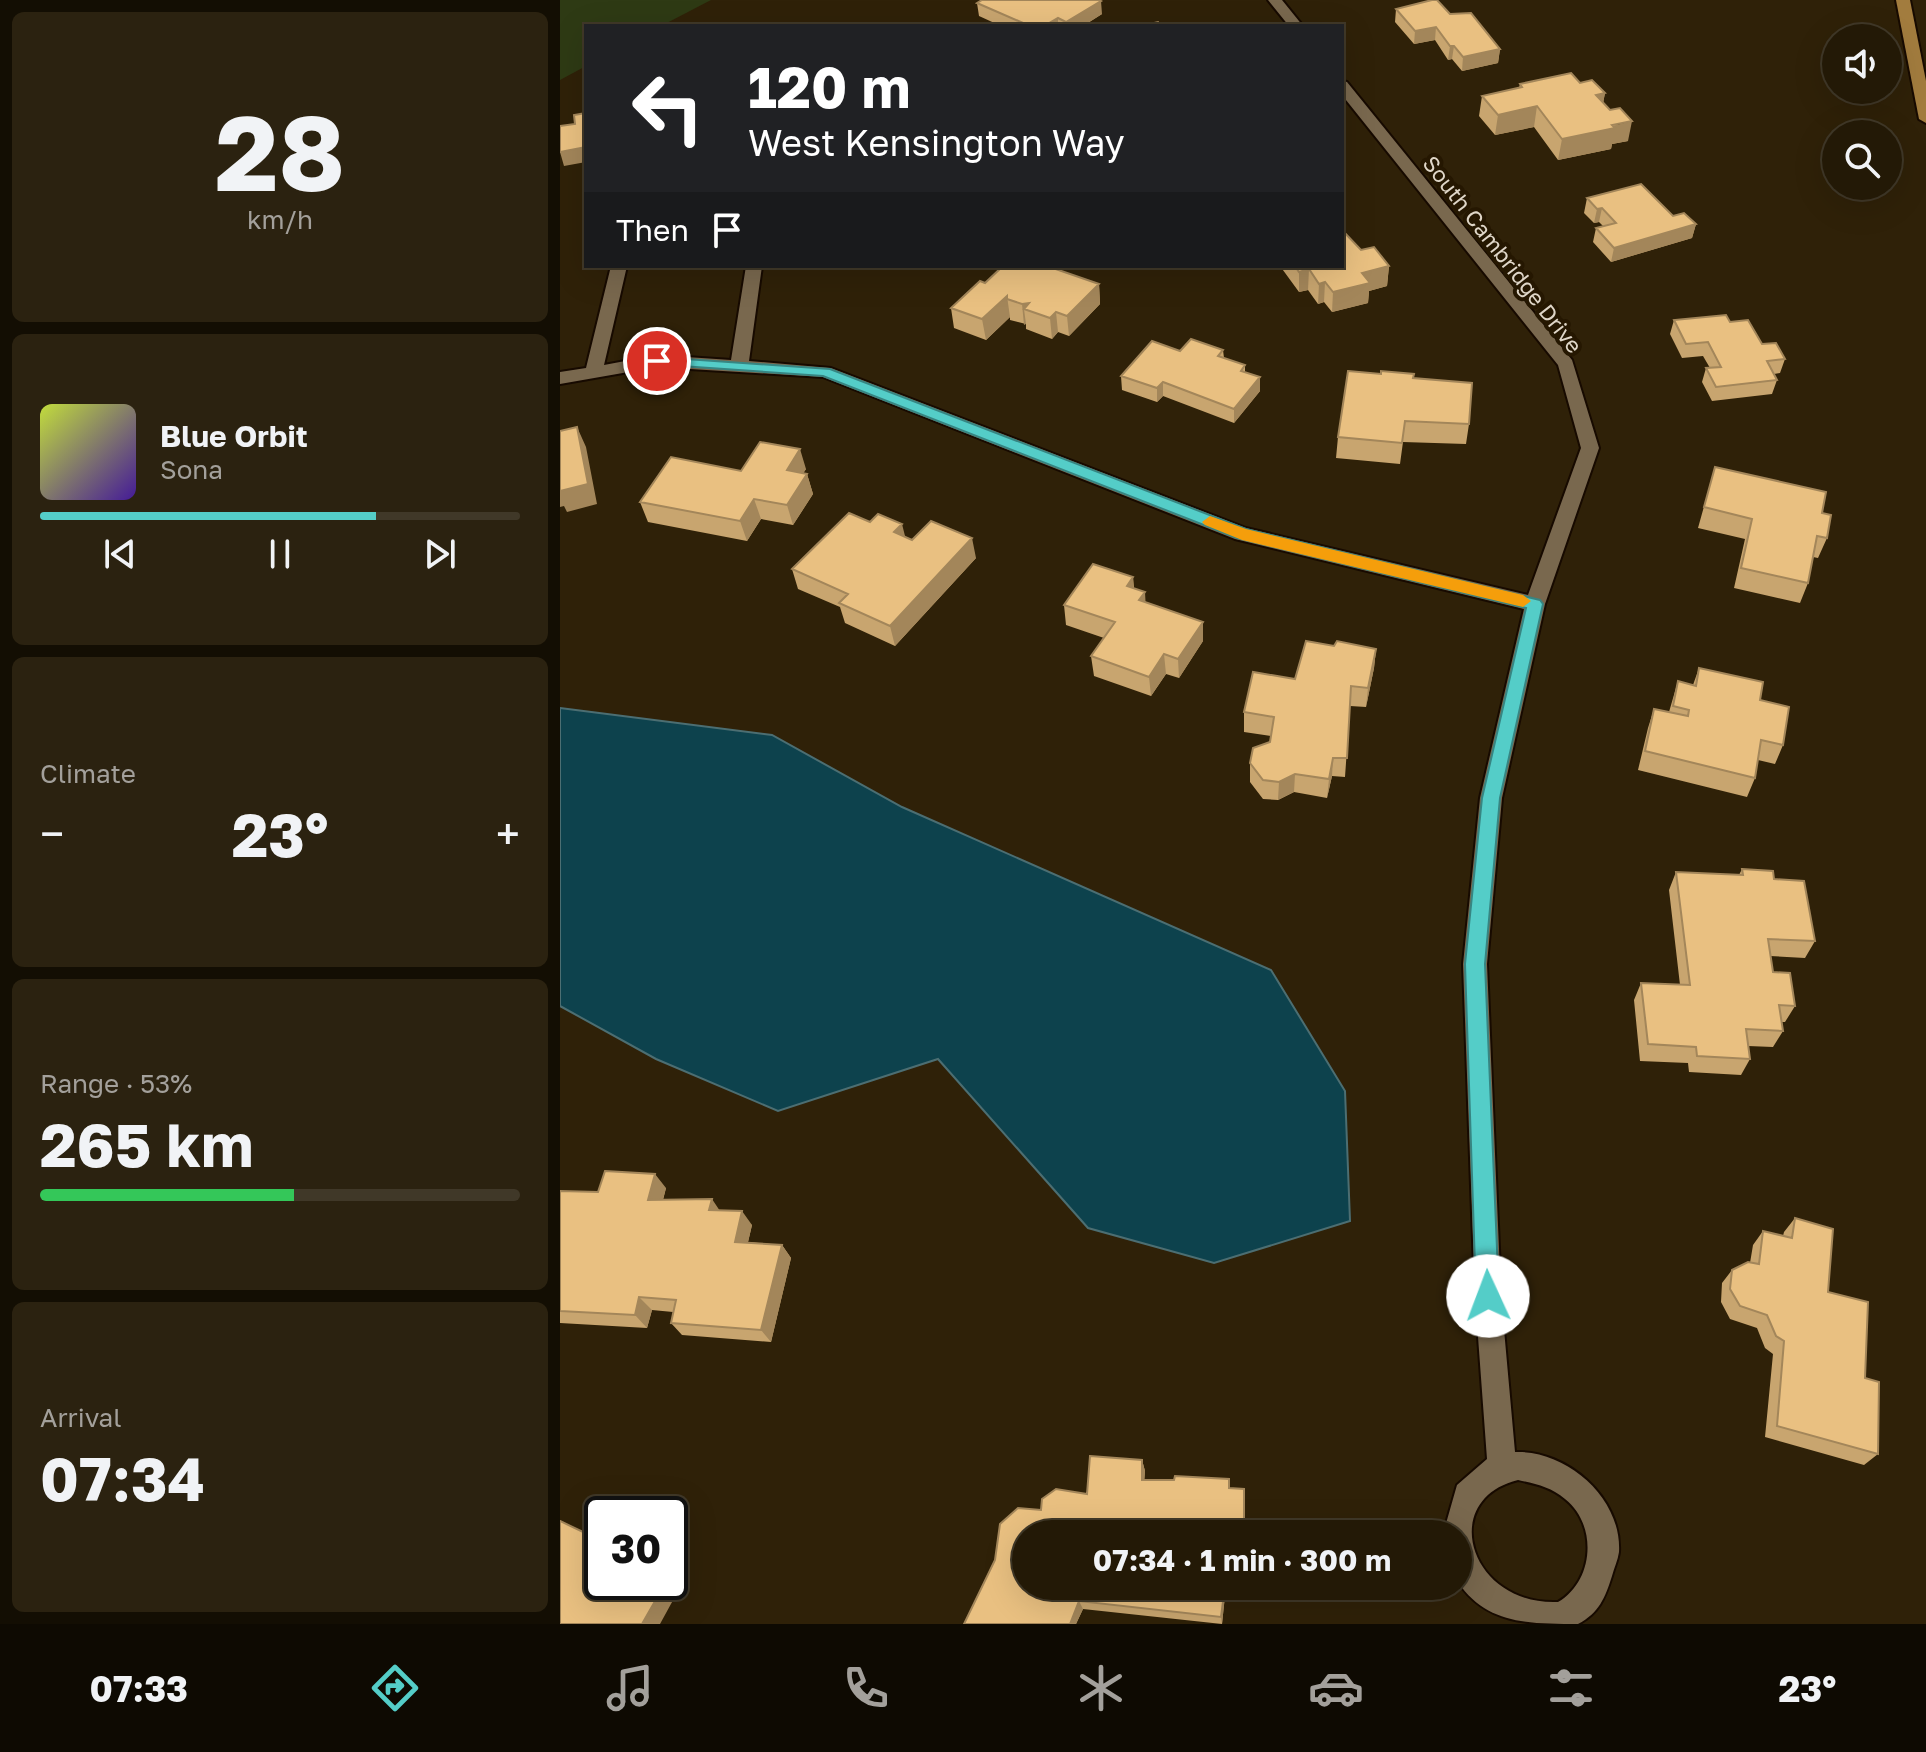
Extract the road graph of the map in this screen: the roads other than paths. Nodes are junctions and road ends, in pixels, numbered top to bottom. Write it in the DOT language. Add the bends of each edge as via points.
graph roads {
  1 [pos="1275,0"];
  2 [pos="1903,0"];
  3 [pos="1294,24"];
  4 [pos="1908,29"];
  5 [pos="1926,30"];
  6 [pos="1344,87"];
  7 [pos="1926,119"];
  8 [pos="619,268"];
  9 [pos="754,268"];
  10 [pos="739,367"];
  11 [pos="594,372"];
  12 [pos="560,378"];
  13 [pos="1535,604"];
  14 [pos="1502,1467"];
  15 [pos="1461,1520"];
  16 [pos="1472,1582"];
  1 -- 3 [label="street"];
  2 -- 4 [label="main road"];
  4 -- 5 [label="main road"];
  4 -- 7 [label="main road"];
  6 -- 13 [label="street, South Cambridge Drive" via="1566,364 1590,448"];
  8 -- 11 [label="street"];
  9 -- 10 [label="street"];
  10 -- 11 [label="street" via="657,361"];
  10 -- 13 [label="street" via="825,372 1242,534"];
  11 -- 12 [label="street"];
  13 -- 14 [label="street, South Cambridge Drive" via="1491,798 1475,964 1488,1296"];
  14 -- 15 [label="street" via="1466,1496"];
  14 -- 16 [label="street" via="1525,1463 1548,1468 1588,1500 1600,1523 1601,1574 1590,1596 1572,1612 1549,1621 1524,1620 1500,1611"];
}
